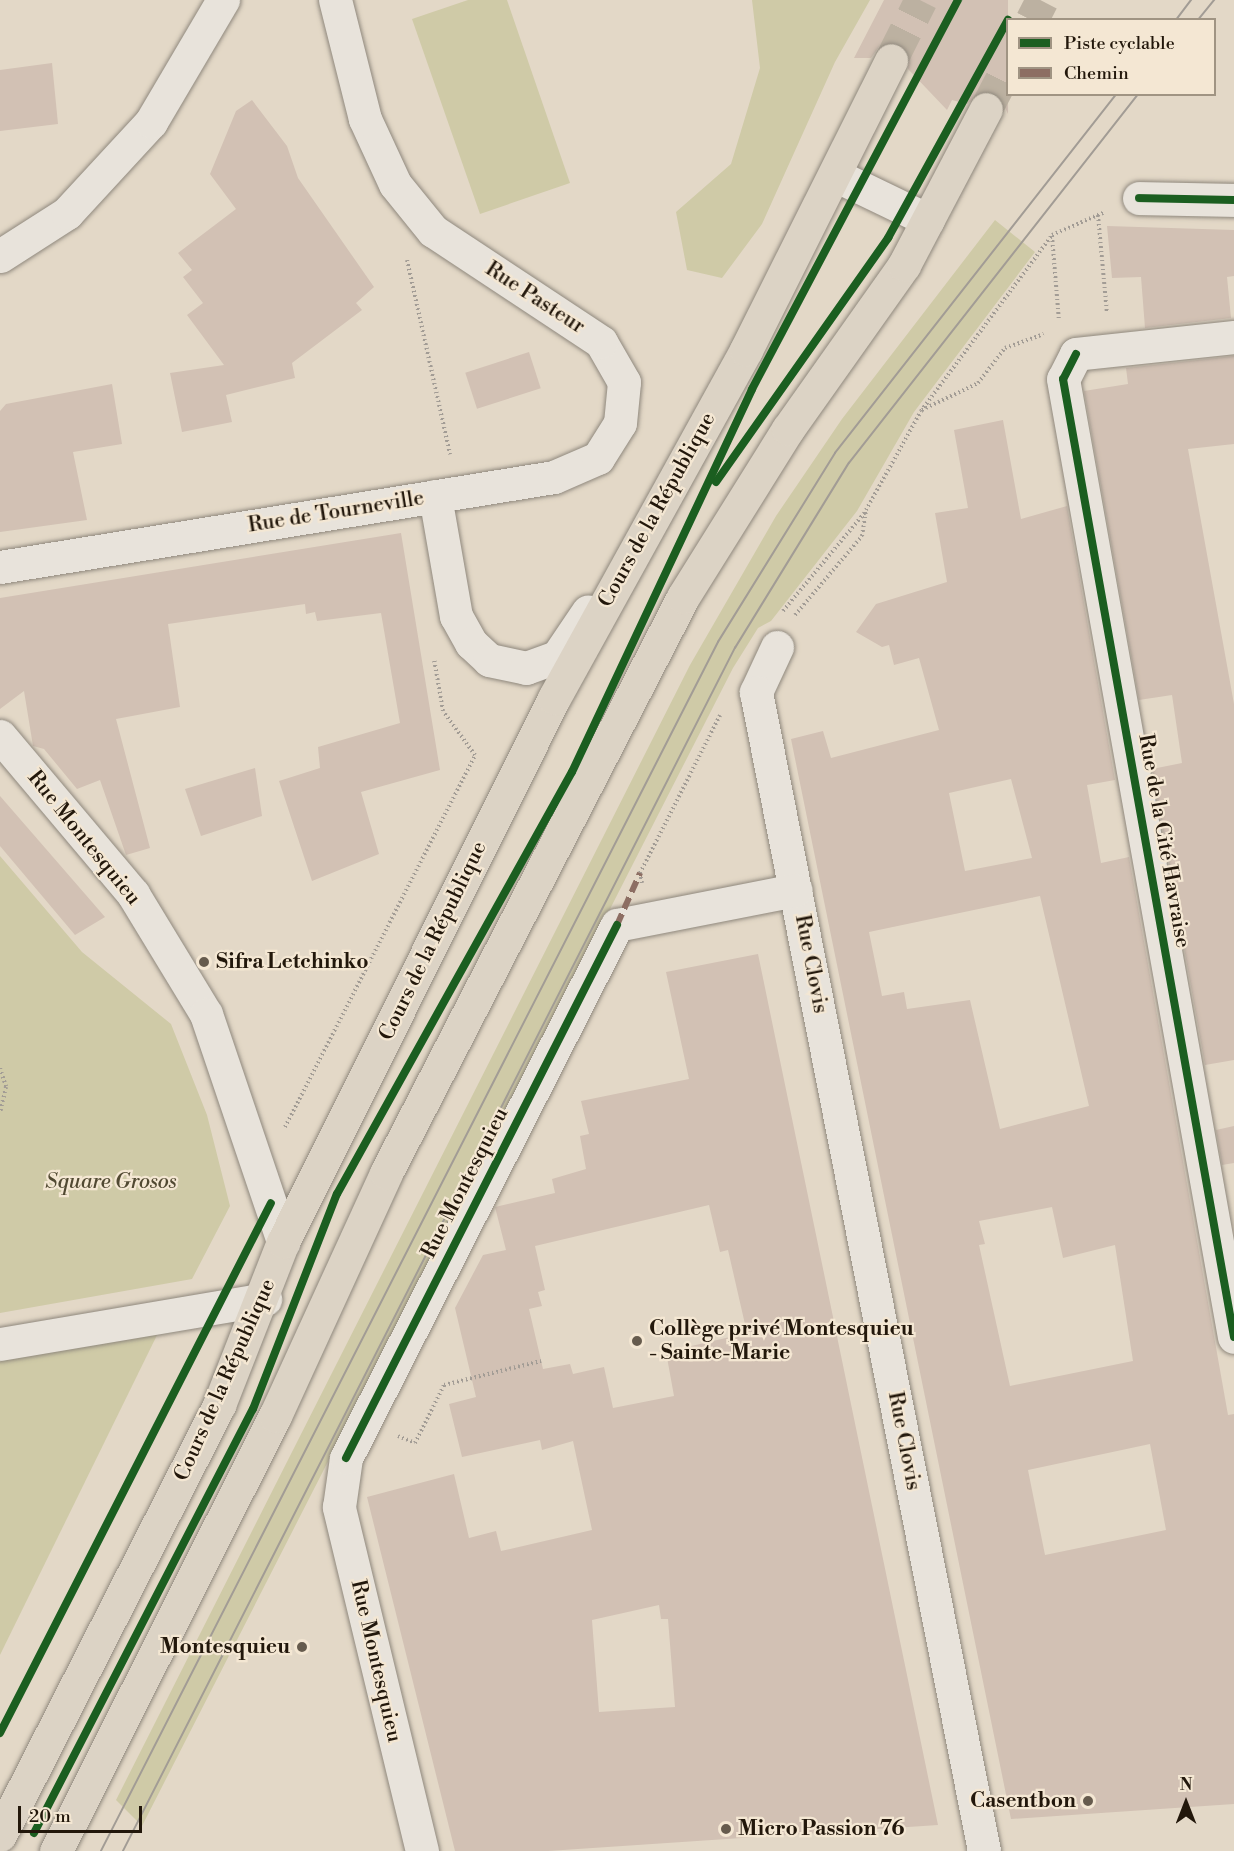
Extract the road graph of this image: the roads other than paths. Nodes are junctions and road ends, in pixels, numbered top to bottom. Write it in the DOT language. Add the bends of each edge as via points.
graph roads {
  1 [pos="223,0"];
  2 [pos="335,0"];
  3 [pos="891,60"];
  4 [pos="986,109"];
  5 [pos="834,175"];
  6 [pos="1139,198"];
  7 [pos="1234,200"];
  8 [pos="928,220"];
  9 [pos="0,256"];
  10 [pos="1234,337"];
  11 [pos="435,496"];
  12 [pos="654,514"];
  13 [pos="0,567"];
  14 [pos="777,647"];
  15 [pos="0,736"];
  16 [pos="796,890"];
  17 [pos="283,1242"];
  18 [pos="264,1299"];
  19 [pos="1234,1337"];
  20 [pos="0,1344"];
  21 [pos="0,1835"];
  22 [pos="56,1851"];
  23 [pos="422,1851"];
  24 [pos="984,1851"];
  1 -- 9 [label="street" via="151,122 67,213"];
  2 -- 11 [label="street, Rue Pasteur" via="365,119 395,184 433,231 601,342 624,382 620,423 598,458 554,477"];
  3 -- 5 [label="main road, Cours de la République"];
  4 -- 8 [label="main road"];
  5 -- 8 [label="street"];
  5 -- 12 [label="main road, Cours de la République"];
  6 -- 7 [label="street"];
  8 -- 22 [label="main road" via="904,265 788,429 683,597 386,1173 275,1416"];
  10 -- 19 [label="street, Rue de la Cité Havraise" via="1076,354 1063,379"];
  11 -- 12 [label="street, Rue de Tourneville" via="456,616 471,643 489,660 526,668 557,657"];
  11 -- 13 [label="street, Rue de Tourneville"];
  12 -- 17 [label="main road, Cours de la République" via="554,698"];
  14 -- 16 [label="street, Rue Clovis" via="756,692"];
  15 -- 17 [label="street, Rue Montesquieu" via="134,894 206,1014"];
  16 -- 23 [label="street, Rue Montesquieu" via="617,926 346,1458 339,1507"];
  16 -- 24 [label="street, Rue Clovis"];
  17 -- 18 [label="main road, Cours de la République"];
  18 -- 20 [label="street"];
  18 -- 21 [label="main road, Cours de la République" via="180,1484"];
}
